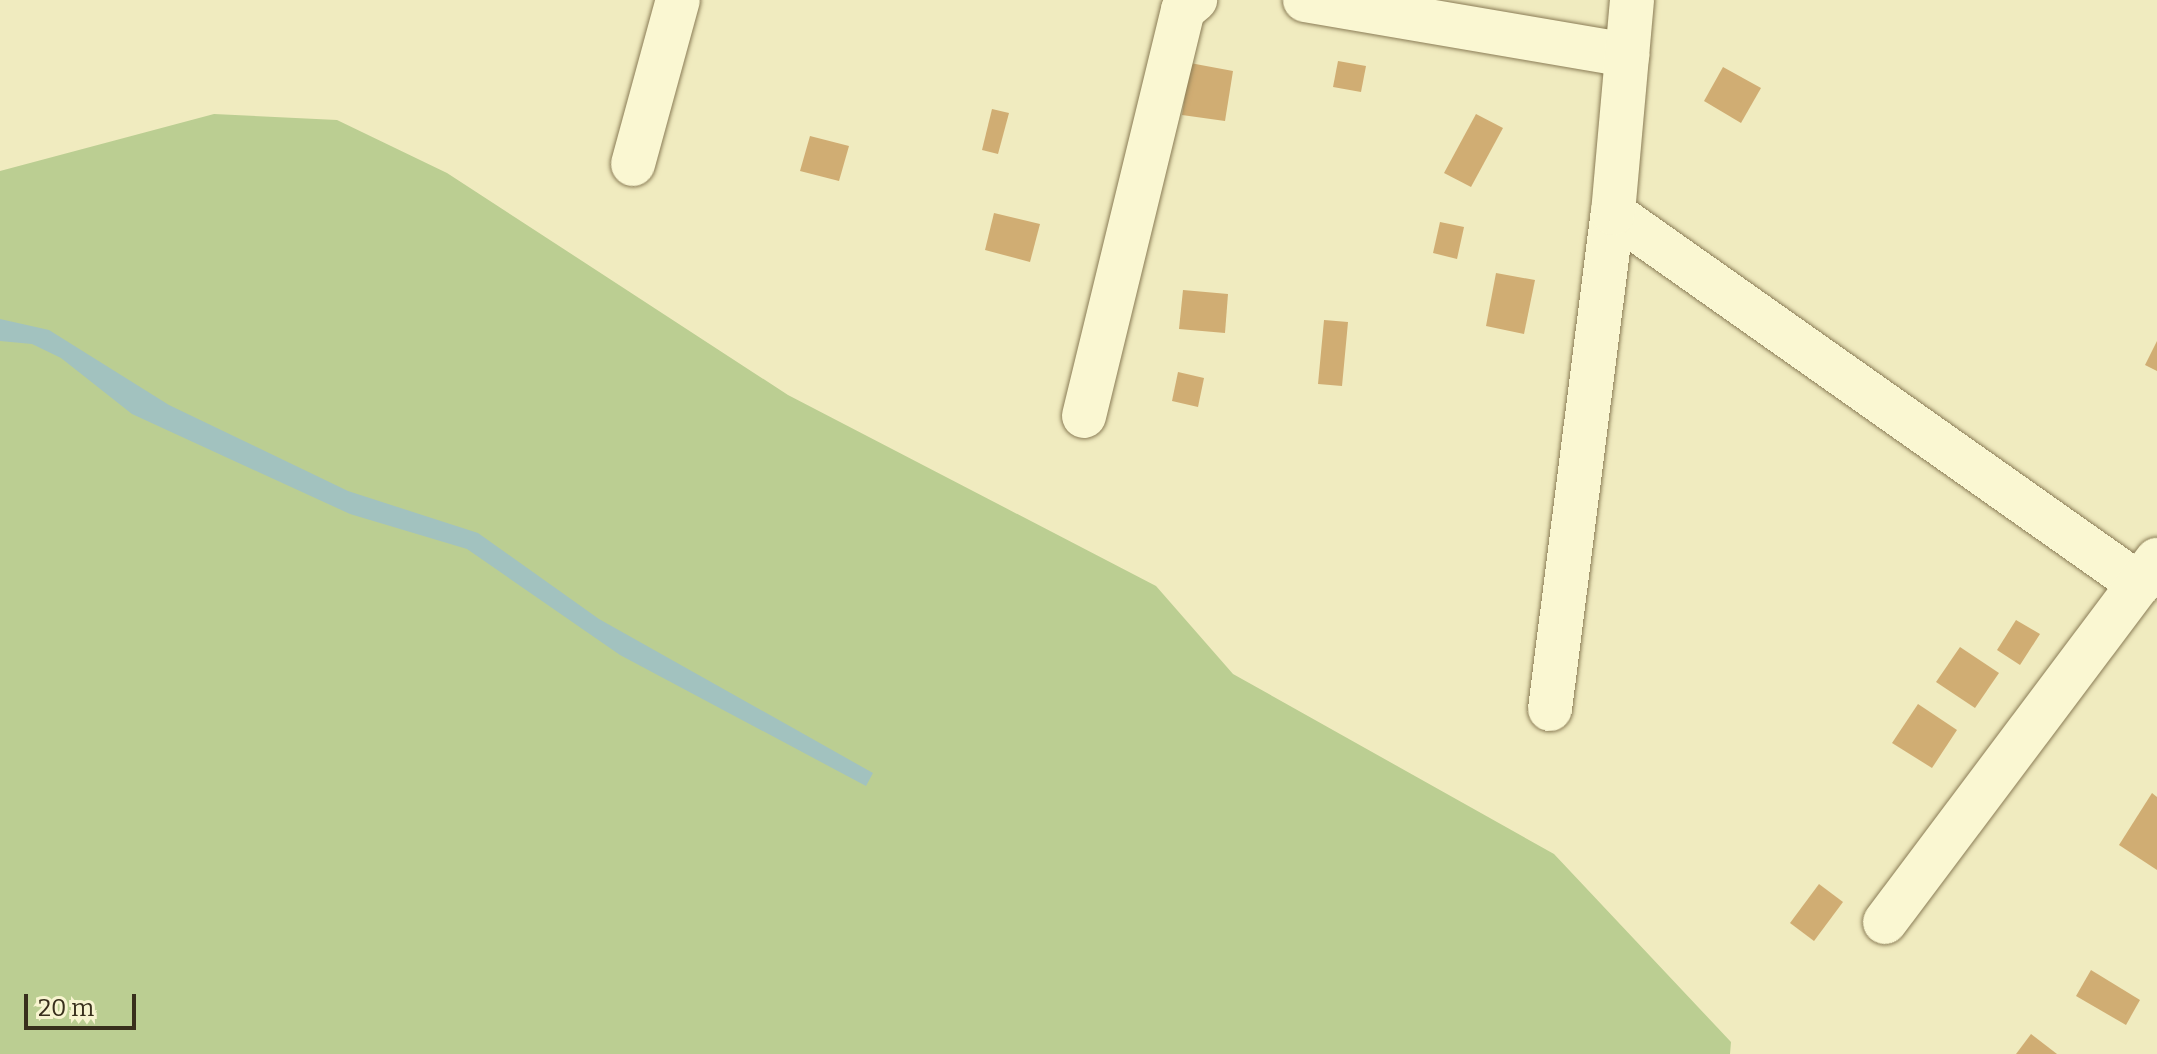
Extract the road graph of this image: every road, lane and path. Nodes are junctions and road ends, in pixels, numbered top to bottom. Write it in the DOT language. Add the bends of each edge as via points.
graph roads {
  1 [pos="678,0"];
  2 [pos="1195,0"];
  3 [pos="1305,0"];
  4 [pos="1632,0"];
  5 [pos="1627,55"];
  6 [pos="633,164"];
  7 [pos="1613,213"];
  8 [pos="1084,416"];
  9 [pos="2148,572"];
  10 [pos="1550,709"];
  11 [pos="1885,922"];
  1 -- 6 [label="street"];
  2 -- 8 [label="street" via="1183,10"];
  3 -- 5 [label="street"];
  4 -- 5 [label="street"];
  5 -- 7 [label="street"];
  7 -- 9 [label="street"];
  7 -- 10 [label="street"];
  9 -- 11 [label="street"];
}
